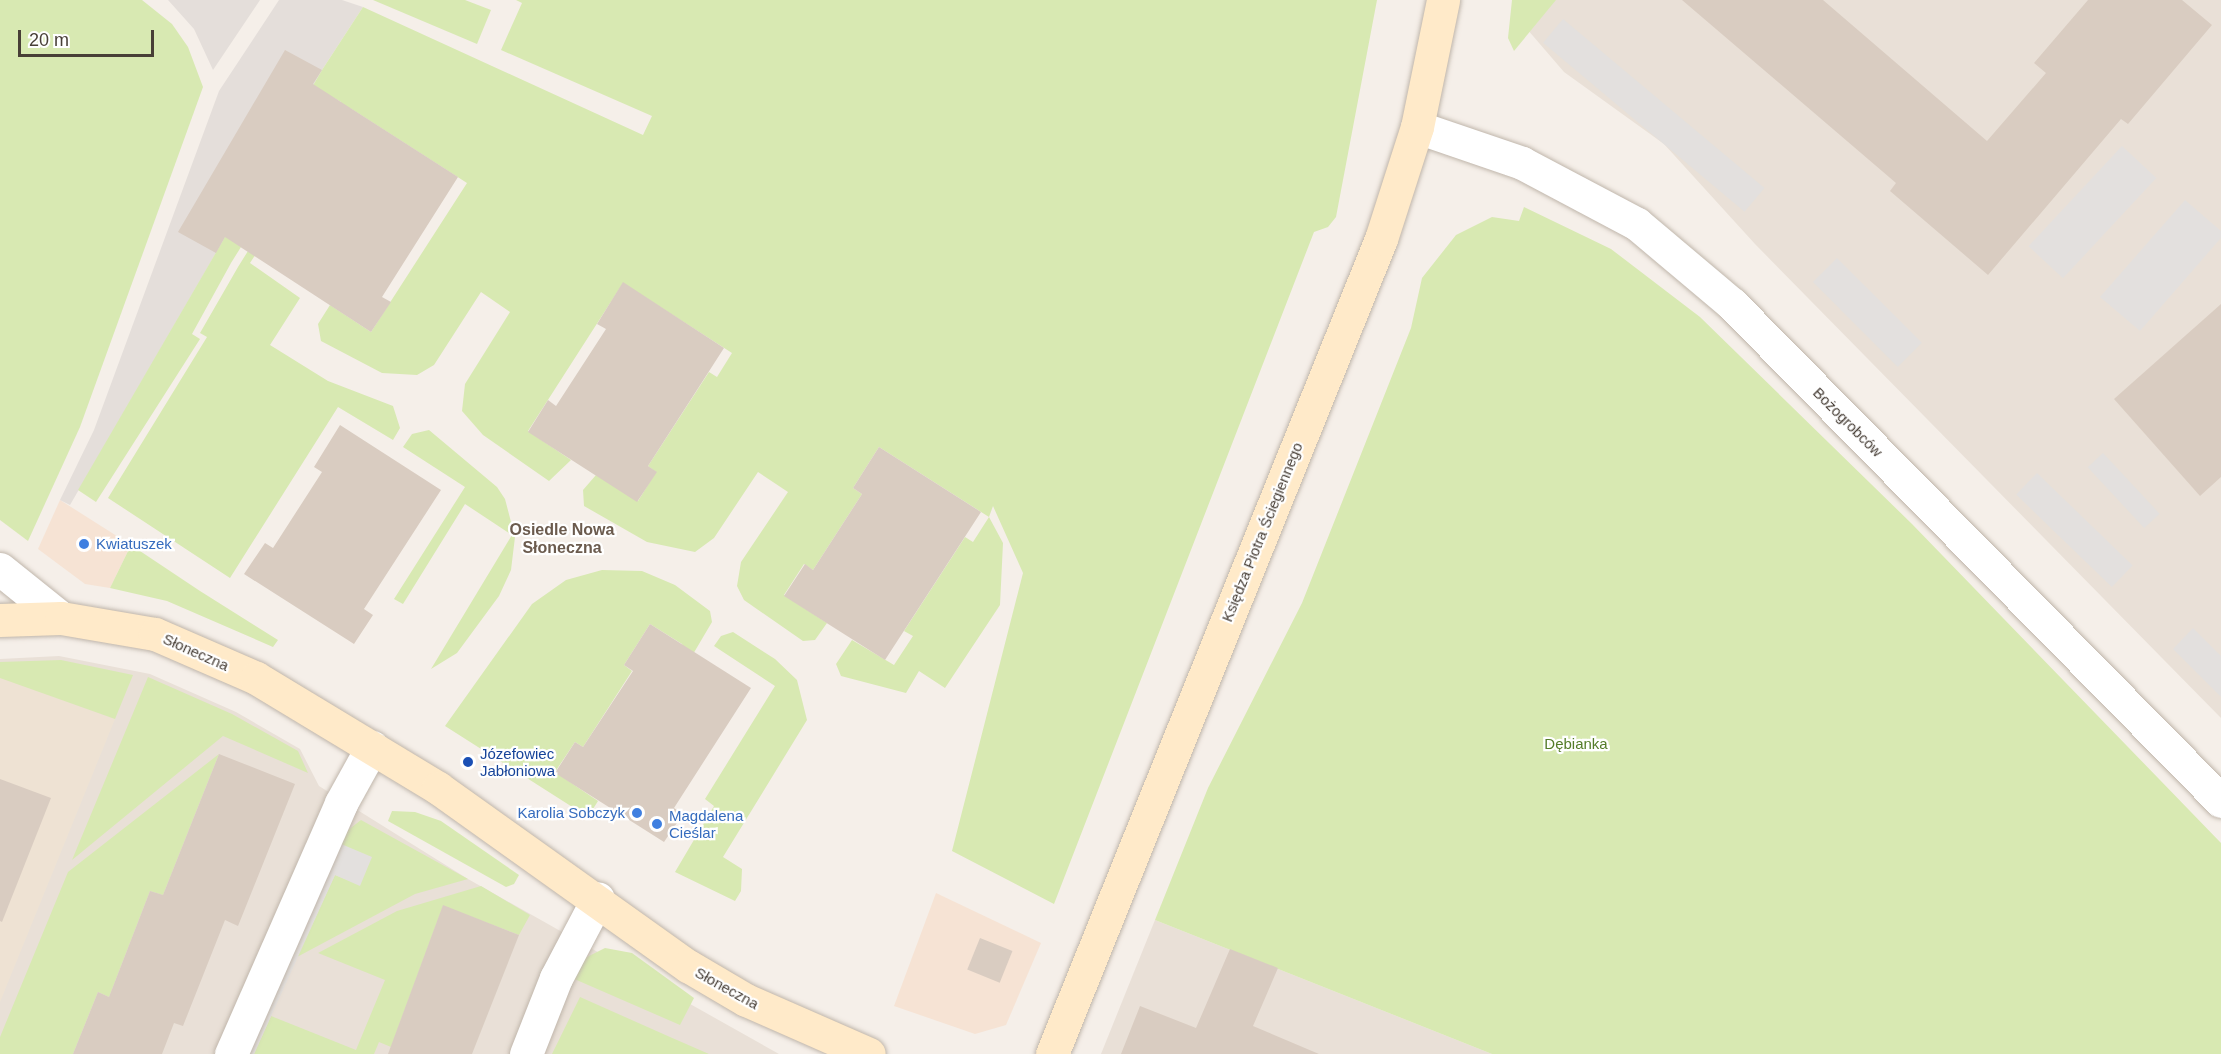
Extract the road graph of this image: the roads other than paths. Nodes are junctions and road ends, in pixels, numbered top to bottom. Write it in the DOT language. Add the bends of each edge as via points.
graph roads {
  1 [pos="1443,0"];
  2 [pos="1417,127"];
  3 [pos="0,569"];
  4 [pos="61,618"];
  5 [pos="0,620"];
  6 [pos="372,747"];
  7 [pos="2221,801"];
  8 [pos="598,898"];
  9 [pos="231,1054"];
  10 [pos="526,1054"];
  11 [pos="869,1054"];
  12 [pos="1052,1054"];
  1 -- 2 [label="street, Księdza Piotra Ściegiennego"];
  2 -- 7 [label="street, Bożogrobców" via="1522,163 1636,224 1732,304"];
  2 -- 12 [label="street, Księdza Piotra Ściegiennego" via="1382,239"];
  3 -- 4 [label="street"];
  4 -- 5 [label="street, Słoneczna"];
  4 -- 6 [label="street, Słoneczna" via="155,633 256,678"];
  6 -- 8 [label="street, Słoneczna"];
  6 -- 9 [label="street" via="340,803"];
  8 -- 10 [label="street" via="556,978"];
  8 -- 11 [label="street, Słoneczna" via="714,982"];
}
